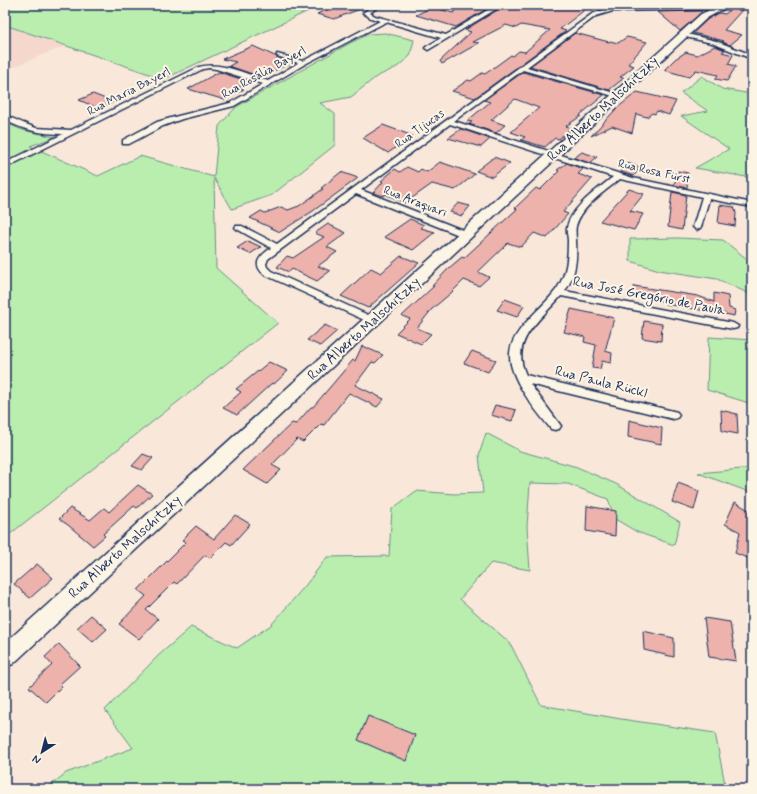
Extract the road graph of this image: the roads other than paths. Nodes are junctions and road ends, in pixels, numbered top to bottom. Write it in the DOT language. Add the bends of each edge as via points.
graph roads {
  1 [pos="377,5"];
  2 [pos="500,5"];
  3 [pos="611,5"];
  4 [pos="740,5"];
  5 [pos="724,6"];
  6 [pos="752,7"];
  7 [pos="623,9"];
  8 [pos="386,20"];
  9 [pos="683,35"];
  10 [pos="446,38"];
  11 [pos="428,48"];
  12 [pos="279,55"];
  13 [pos="752,57"];
  14 [pos="303,63"];
  15 [pos="523,68"];
  16 [pos="268,83"];
  17 [pos="619,96"];
  18 [pos="5,117"];
  19 [pos="450,122"];
  20 [pos="74,132"];
  21 [pos="126,142"];
  22 [pos="553,155"];
  23 [pos="5,166"];
  24 [pos="617,177"];
  25 [pos="355,191"];
  26 [pos="706,196"];
  27 [pos="752,205"];
  28 [pos="697,227"];
  29 [pos="239,228"];
  30 [pos="467,235"];
  31 [pos="277,248"];
  32 [pos="560,293"];
  33 [pos="373,321"];
  34 [pos="733,326"];
  35 [pos="522,378"];
  36 [pos="673,415"];
  37 [pos="555,426"];
  38 [pos="5,657"];
  1 -- 8 [label="street" via="366,13"];
  2 -- 10 [label="street"];
  3 -- 7 [label="street"];
  4 -- 6 [label="street"];
  5 -- 7 [label="street, Rua Tijucas"];
  5 -- 9 [label="street, Rua Alberto Malschitzky" via="704,16"];
  7 -- 15 [label="street, Rua Tijucas" via="607,10 594,15"];
  8 -- 10 [label="street"];
  8 -- 14 [label="street, Rua Rosália Bayerl"];
  9 -- 13 [label="street" via="714,42"];
  9 -- 17 [label="street, Rua Alberto Malschitzky"];
  10 -- 11 [label="street"];
  12 -- 14 [label="street"];
  14 -- 16 [label="street, Rua Rosália Bayerl"];
  15 -- 17 [label="street"];
  15 -- 19 [label="street, Rua Tijucas"];
  16 -- 20 [label="street, Rua Maria Bayerl" via="208,66"];
  16 -- 21 [label="street, Rua Rosália Bayerl" via="232,105 180,117 160,124"];
  17 -- 22 [label="street, Rua Alberto Malschitzky"];
  18 -- 20 [label="street" via="19,125 38,130"];
  19 -- 22 [label="street, Rua Rosa Fürst"];
  19 -- 25 [label="street, Rua Tijucas"];
  20 -- 23 [label="street, Rua Maria Bayerl"];
  22 -- 24 [label="street, Rua Rosa Fürst"];
  22 -- 30 [label="street, Rua Alberto Malschitzky"];
  24 -- 26 [label="street, Rua Rosa Fürst"];
  24 -- 32 [label="street" via="574,219 571,226 572,269"];
  25 -- 30 [label="street, Rua Araquari"];
  25 -- 31 [label="street, Rua Tijucas"];
  26 -- 27 [label="street, Rua Rosa Fürst"];
  26 -- 28 [label="street"];
  29 -- 31 [label="street"];
  30 -- 33 [label="street, Rua Alberto Malschitzky"];
  31 -- 33 [label="street, Rua Tijucas" via="262,261 263,270"];
  32 -- 34 [label="street, Rua José Gregório de Paula"];
  32 -- 35 [label="street" via="518,342 515,353 516,365"];
  33 -- 38 [label="street, Rua Alberto Malschitzky"];
  35 -- 36 [label="street, Rua Paula Rückl"];
  35 -- 37 [label="street"];
}
